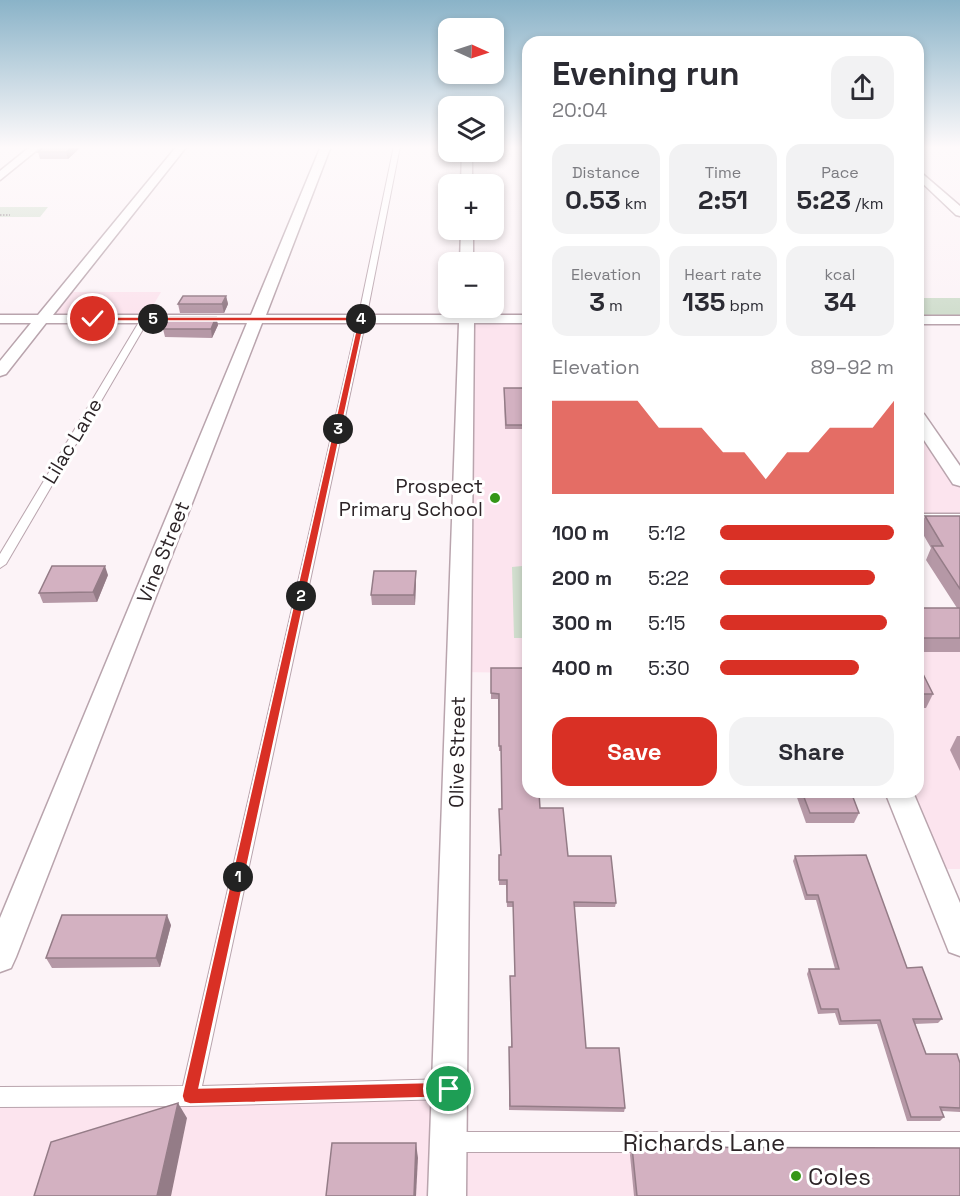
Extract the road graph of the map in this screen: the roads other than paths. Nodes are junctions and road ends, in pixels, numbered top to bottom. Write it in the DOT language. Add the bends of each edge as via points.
graph roads {
  1 [pos="137,202"];
  2 [pos="303,202"];
  3 [pos="386,202"];
  4 [pos="438,315"];
  5 [pos="504,317"];
  6 [pos="467,318"];
  7 [pos="522,318"];
  8 [pos="0,319"];
  9 [pos="41,319"];
  10 [pos="145,319"];
  11 [pos="256,319"];
  12 [pos="362,319"];
  13 [pos="924,320"];
  14 [pos="960,320"];
  15 [pos="0,371"];
  16 [pos="924,427"];
  17 [pos="960,480"];
  18 [pos="924,520"];
  19 [pos="960,520"];
  20 [pos="0,564"];
  21 [pos="901,798"];
  22 [pos="960,942"];
  23 [pos="0,957"];
  24 [pos="449,1089"];
  25 [pos="0,1096"];
  26 [pos="190,1096"];
  27 [pos="960,1142"];
  28 [pos="448,1143"];
  29 [pos="447,1196"];
  1 -- 9 [label="street"];
  2 -- 11 [label="street, Vine Street"];
  3 -- 12 [label="lane"];
  4 -- 12 [label="street"];
  5 -- 7 [label="street"];
  6 -- 24 [label="street, Olive Street"];
  8 -- 9 [label="street"];
  9 -- 10 [label="street"];
  9 -- 15 [label="street"];
  10 -- 11 [label="street"];
  10 -- 20 [label="lane, Lilac Lane"];
  11 -- 12 [label="street"];
  11 -- 23 [label="street, Vine Street"];
  12 -- 26 [label="lane"];
  13 -- 14 [label="street"];
  16 -- 17 [label="street"];
  18 -- 19 [label="street"];
  21 -- 22 [label="street"];
  24 -- 26 [label="lane"];
  24 -- 28 [label="street, Olive Street"];
  25 -- 26 [label="lane"];
  27 -- 28 [label="lane, Richards Lane"];
  28 -- 29 [label="street, Olive Street"];
}
